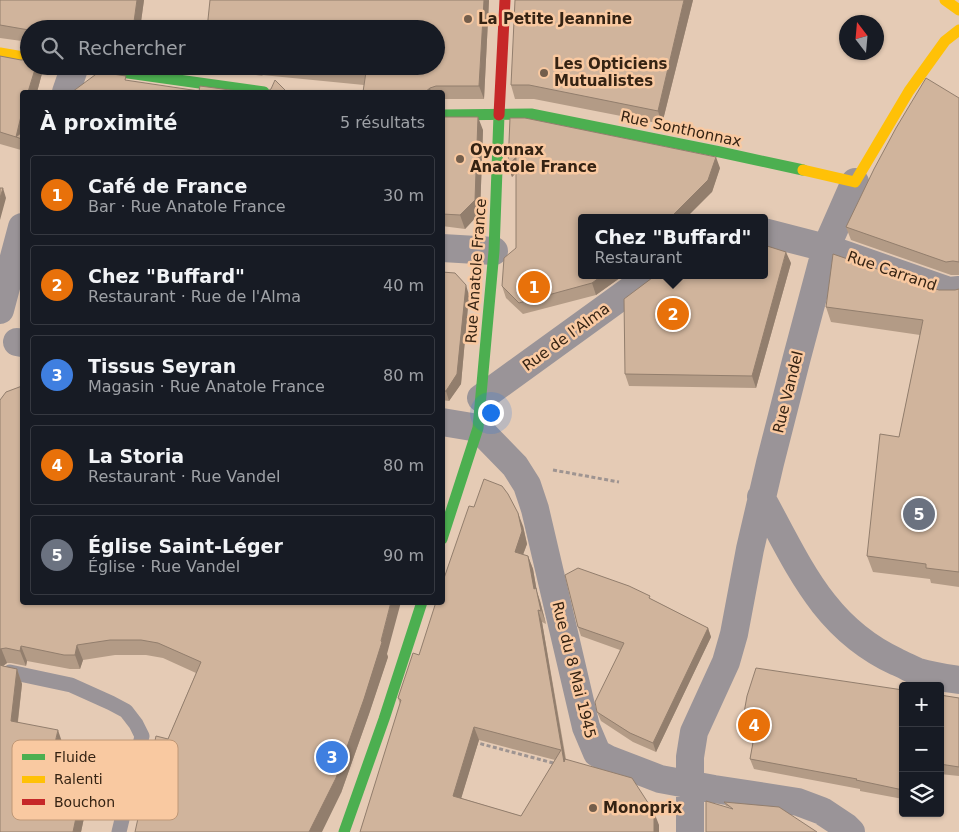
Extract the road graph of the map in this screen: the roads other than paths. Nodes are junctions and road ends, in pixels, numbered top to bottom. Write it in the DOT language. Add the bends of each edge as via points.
graph roads {
  1 [pos="506,0"];
  2 [pos="945,0"];
  3 [pos="959,10"];
  4 [pos="959,30"];
  5 [pos="0,54"];
  6 [pos="20,57"];
  7 [pos="73,75"];
  8 [pos="141,75"];
  9 [pos="67,90"];
  10 [pos="250,90"];
  11 [pos="499,114"];
  12 [pos="445,115"];
  13 [pos="855,182"];
  14 [pos="768,233"];
  15 [pos="20,235"];
  16 [pos="445,248"];
  17 [pos="826,248"];
  18 [pos="494,251"];
  19 [pos="645,279"];
  20 [pos="959,290"];
  21 [pos="0,310"];
  22 [pos="481,398"];
  23 [pos="445,422"];
  24 [pos="478,428"];
  25 [pos="761,497"];
  26 [pos="445,530"];
  27 [pos="421,605"];
  28 [pos="10,672"];
  29 [pos="959,680"];
  30 [pos="141,740"];
  31 [pos="690,784"];
  32 [pos="344,832"];
  33 [pos="690,832"];
  34 [pos="851,832"];
  1 -- 11 [label="main road, Rue Anatole France"];
  2 -- 3 [label="main road"];
  4 -- 13 [label="main road, Rue Vandel" via="945,41 909,91"];
  5 -- 6 [label="main road"];
  7 -- 9 [label="street"];
  8 -- 10 [label="main road"];
  11 -- 12 [label="main road, Rue Sonthonnax"];
  11 -- 13 [label="main road, Rue Sonthonnax" via="531,114"];
  11 -- 18 [label="main road, Rue Anatole France"];
  13 -- 17 [label="street, Rue Vandel"];
  14 -- 17 [label="street, Rue Carrand"];
  15 -- 21 [label="street"];
  16 -- 18 [label="street"];
  17 -- 20 [label="street, Rue Carrand" via="949,291"];
  17 -- 25 [label="street, Rue Vandel"];
  18 -- 22 [label="main road, Rue Anatole France"];
  19 -- 22 [label="street, Rue de l'Alma"];
  22 -- 24 [label="main road, Rue Anatole France"];
  23 -- 24 [label="street"];
  24 -- 26 [label="main road, Rue Anatole France"];
  24 -- 31 [label="street, Rue du 8 Mai 1945" via="515,466 527,485 586,726 597,753 660,780"];
  25 -- 29 [label="street" via="808,584 840,623 884,657 917,672"];
  25 -- 31 [label="street, Rue Vandel" via="734,634 726,662 694,732"];
  27 -- 32 [label="main road"];
  28 -- 30 [label="lane" via="71,685 110,702 126,711 136,724"];
  31 -- 33 [label="street, Rue Vandel"];
  31 -- 34 [label="street, Rue du 8 Mai 1945" via="798,802 822,811"];
}
